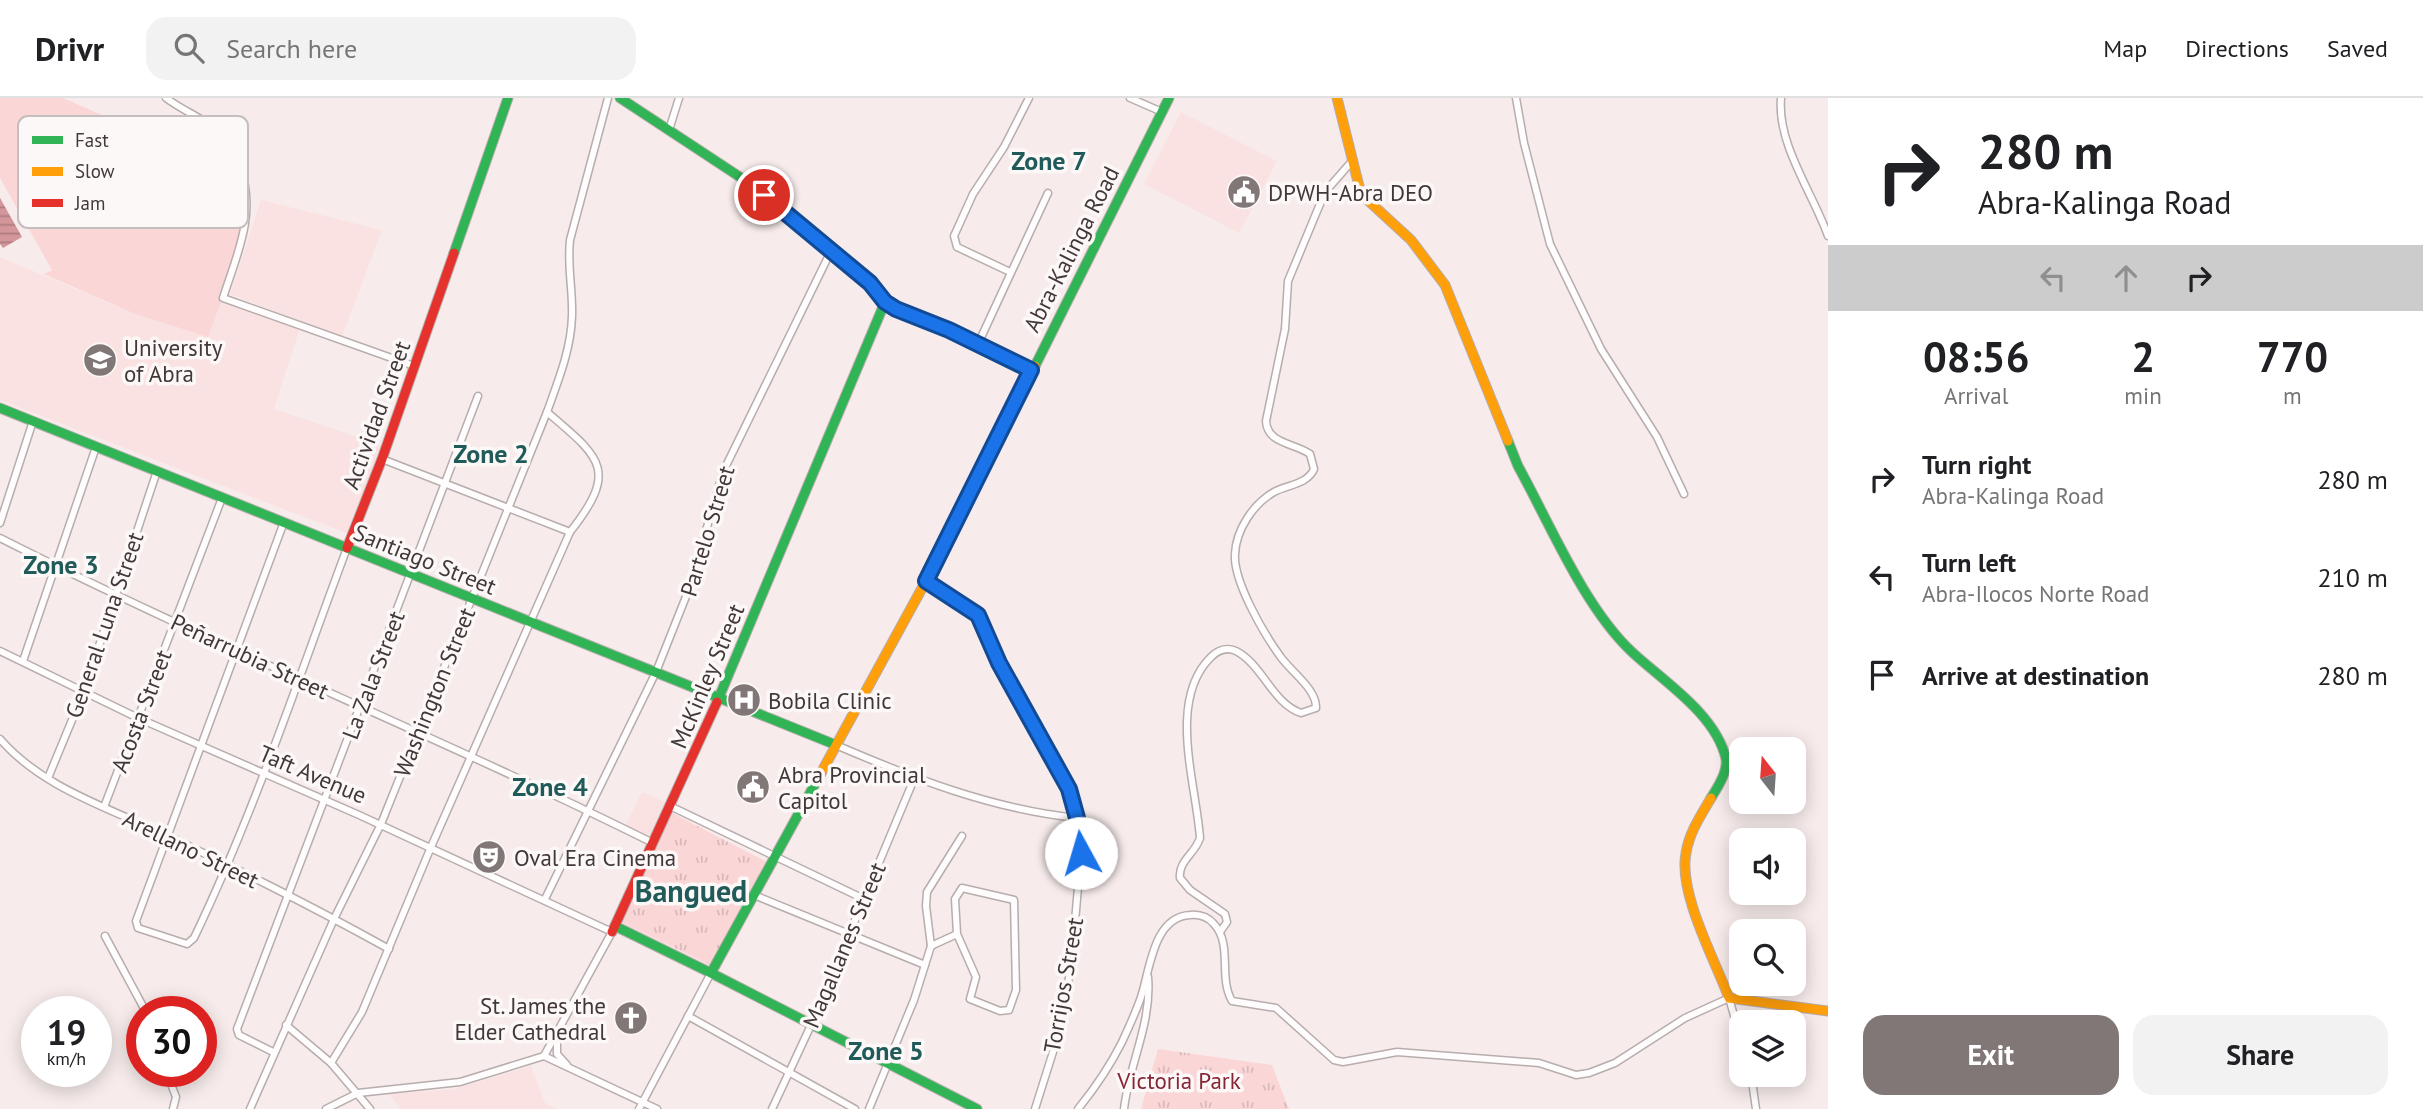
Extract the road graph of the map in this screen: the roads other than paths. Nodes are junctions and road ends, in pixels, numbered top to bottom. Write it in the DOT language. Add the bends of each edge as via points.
graph roads {
  1 [pos="166,98"];
  2 [pos="508,98"];
  3 [pos="608,98"];
  4 [pos="620,98"];
  5 [pos="679,98"];
  6 [pos="1029,98"];
  7 [pos="1130,98"];
  8 [pos="1169,98"];
  9 [pos="1337,98"];
  10 [pos="1516,98"];
  11 [pos="1781,98"];
  12 [pos="1162,112"];
  13 [pos="198,116"];
  14 [pos="669,130"];
  15 [pos="1353,160"];
  16 [pos="1048,193"];
  17 [pos="246,228"];
  18 [pos="1828,236"];
  19 [pos="830,253"];
  20 [pos="1010,272"];
  21 [pos="885,302"];
  22 [pos="978,344"];
  23 [pos="414,366"];
  24 [pos="1031,370"];
  25 [pos="478,396"];
  26 [pos="0,408"];
  27 [pos="547,412"];
  28 [pos="33,421"];
  29 [pos="96,447"];
  30 [pos="382,459"];
  31 [pos="157,471"];
  32 [pos="446,482"];
  33 [pos="1684,494"];
  34 [pos="222,498"];
  35 [pos="509,508"];
  36 [pos="284,522"];
  37 [pos="0,523"];
  38 [pos="570,532"];
  39 [pos="0,538"];
  40 [pos="346,548"];
  41 [pos="56,567"];
  42 [pos="412,574"];
  43 [pos="926,581"];
  44 [pos="116,594"];
  45 [pos="471,598"];
  46 [pos="175,622"];
  47 [pos="531,622"];
  48 [pos="0,651"];
  49 [pos="237,652"];
  50 [pos="23,662"];
  51 [pos="656,673"];
  52 [pos="298,680"];
  53 [pos="84,691"];
  54 [pos="718,698"];
  55 [pos="360,707"];
  56 [pos="138,718"];
  57 [pos="418,732"];
  58 [pos="0,739"];
  59 [pos="836,745"];
  60 [pos="201,746"];
  61 [pos="471,756"];
  62 [pos="1727,764"];
  63 [pos="265,774"];
  64 [pos="48,778"];
  65 [pos="914,779"];
  66 [pos="325,799"];
  67 [pos="104,807"];
  68 [pos="672,807"];
  69 [pos="589,811"];
  70 [pos="1077,818"];
  71 [pos="381,824"];
  72 [pos="168,836"];
  73 [pos="962,836"];
  74 [pos="653,843"];
  75 [pos="430,847"];
  76 [pos="777,855"];
  77 [pos="228,867"];
  78 [pos="754,895"];
  79 [pos="288,898"];
  80 [pos="545,899"];
  81 [pos="864,899"];
  82 [pos="334,919"];
  83 [pos="613,929"];
  84 [pos="1220,932"];
  85 [pos="849,934"];
  86 [pos="957,934"];
  87 [pos="105,936"];
  88 [pos="931,946"];
  89 [pos="389,949"];
  90 [pos="925,965"];
  91 [pos="711,973"];
  92 [pos="1148,973"];
  93 [pos="137,996"];
  94 [pos="1729,998"];
  95 [pos="1732,1010"];
  96 [pos="1828,1011"];
  97 [pos="688,1016"];
  98 [pos="812,1023"];
  99 [pos="286,1025"];
  100 [pos="557,1033"];
  101 [pos="273,1052"];
  102 [pos="544,1056"];
  103 [pos="331,1063"];
  104 [pos="890,1063"];
  105 [pos="572,1069"];
  106 [pos="788,1074"];
  107 [pos="172,1087"];
  108 [pos="1753,1087"];
  109 [pos="358,1093"];
  110 [pos="641,1106"];
  111 [pos="173,1109"];
  112 [pos="250,1109"];
  113 [pos="326,1109"];
  114 [pos="370,1109"];
  115 [pos="657,1109"];
  116 [pos="772,1109"];
  117 [pos="855,1109"];
  118 [pos="869,1109"];
  119 [pos="976,1109"];
  120 [pos="1035,1109"];
  121 [pos="1078,1109"];
  122 [pos="1124,1109"];
  123 [pos="1756,1109"];
  1 -- 13 [label="street"];
  2 -- 23 [label="street, Actividad Street"];
  3 -- 27 [label="street, Washington Street" via="570,240 572,317 566,357"];
  4 -- 14 [label="street"];
  5 -- 14 [label="street"];
  6 -- 20 [label="street" via="954,236 957,247"];
  7 -- 12 [label="street"];
  8 -- 12 [label="street, Abra-Kalinga Road"];
  9 -- 15 [label="street"];
  10 -- 33 [label="street" via="1550,244 1601,349 1657,437"];
  11 -- 18 [label="street" via="1789,145"];
  12 -- 24 [label="street, Abra-Kalinga Road"];
  14 -- 19 [label="street" via="774,203"];
  15 -- 62 [label="street" via="1363,198 1411,240 1444,285 1518,466 1600,616 1696,713"];
  15 -- 84 [label="street" via="1325,192 1288,281 1285,329 1266,421 1274,438 1310,454 1314,469 1307,479 1259,503 1240,531 1234,555 1266,635 1311,693 1316,708 1301,713 1289,707 1248,661 1226,649 1216,652 1203,667 1187,704 1200,838 1179,871 1183,884 1225,914 1227,922"];
  16 -- 20 [label="street"];
  17 -- 23 [label="street" via="223,298"];
  19 -- 21 [label="street" via="870,283"];
  19 -- 51 [label="street, Partelo Street" via="723,472 689,589"];
  20 -- 22 [label="street"];
  21 -- 22 [label="street"];
  21 -- 54 [label="street, McKinley Street"];
  22 -- 24 [label="street"];
  23 -- 30 [label="street, Actividad Street"];
  24 -- 43 [label="street, Abra-Kalinga Road"];
  25 -- 32 [label="street, La Zala Street"];
  26 -- 28 [label="street, Santiago Street"];
  27 -- 35 [label="street, Washington Street"];
  27 -- 38 [label="street" via="579,439 596,461 599,482 593,503"];
  28 -- 29 [label="street, Santiago Street"];
  28 -- 37 [label="street"];
  29 -- 31 [label="street, Santiago Street"];
  29 -- 41 [label="street"];
  30 -- 32 [label="street"];
  30 -- 40 [label="street, Actividad Street"];
  31 -- 34 [label="street, Santiago Street"];
  31 -- 44 [label="street, General Luna Street"];
  32 -- 35 [label="street"];
  32 -- 42 [label="street, La Zala Street"];
  34 -- 36 [label="street, Santiago Street"];
  34 -- 46 [label="street, Acosta Street"];
  35 -- 38 [label="street"];
  35 -- 45 [label="street, Washington Street"];
  36 -- 40 [label="street, Santiago Street"];
  36 -- 49 [label="street"];
  38 -- 47 [label="street"];
  39 -- 41 [label="street, Peñarrubia Street"];
  40 -- 42 [label="street, Santiago Street"];
  40 -- 52 [label="street, Actividad Street"];
  41 -- 44 [label="street, Peñarrubia Street"];
  41 -- 50 [label="street"];
  42 -- 45 [label="street, Santiago Street"];
  42 -- 55 [label="street, La Zala Street"];
  43 -- 59 [label="street, Abra-Kalinga Road"];
  43 -- 70 [label="street, Torrijos Street" via="978,615 999,663 1069,789"];
  44 -- 46 [label="street, Peñarrubia Street"];
  44 -- 53 [label="street, General Luna Street"];
  45 -- 47 [label="street, Santiago Street"];
  45 -- 57 [label="street, Washington Street"];
  46 -- 49 [label="street, Peñarrubia Street"];
  46 -- 56 [label="street, Acosta Street"];
  47 -- 51 [label="street, Santiago Street"];
  47 -- 61 [label="street"];
  48 -- 50 [label="street, Taft Avenue"];
  49 -- 52 [label="street, Peñarrubia Street"];
  49 -- 60 [label="street"];
  50 -- 53 [label="street, Taft Avenue"];
  51 -- 54 [label="street, Santiago Street"];
  51 -- 69 [label="street, Partelo Street"];
  52 -- 55 [label="street, Peñarrubia Street"];
  52 -- 63 [label="street, Actividad Street"];
  53 -- 56 [label="street, Taft Avenue"];
  53 -- 64 [label="street, General Luna Street"];
  54 -- 59 [label="street, Santiago Street"];
  54 -- 68 [label="street, McKinley Street"];
  55 -- 57 [label="street, Peñarrubia Street"];
  55 -- 66 [label="street, La Zala Street"];
  56 -- 60 [label="street, Taft Avenue"];
  56 -- 67 [label="street, Acosta Street"];
  57 -- 61 [label="street, Peñarrubia Street"];
  57 -- 71 [label="street, Washington Street"];
  58 -- 64 [label="street, Arellano Street"];
  59 -- 65 [label="street"];
  59 -- 76 [label="street, Abra-Kalinga Road"];
  60 -- 63 [label="street, Taft Avenue"];
  60 -- 72 [label="street"];
  61 -- 69 [label="street, Peñarrubia Street"];
  61 -- 75 [label="street"];
  62 -- 94 [label="street" via="1724,778 1701,812 1685,859 1690,887"];
  63 -- 66 [label="street, Taft Avenue"];
  63 -- 77 [label="street, Actividad Street"];
  64 -- 67 [label="street, Arellano Street"];
  65 -- 70 [label="street" via="1007,806"];
  65 -- 81 [label="street, Magallanes Street"];
  66 -- 71 [label="street, Taft Avenue"];
  66 -- 79 [label="street, La Zala Street"];
  67 -- 72 [label="street, Arellano Street"];
  68 -- 74 [label="street, McKinley Street"];
  68 -- 76 [label="street"];
  69 -- 74 [label="street, Peñarrubia Street"];
  69 -- 80 [label="street, Partelo Street"];
  70 -- 120 [label="street, Torrijos Street" via="1081,853 1071,967 1058,1035"];
  71 -- 75 [label="street, Taft Avenue"];
  71 -- 82 [label="street, Washington Street"];
  72 -- 77 [label="street, Arellano Street"];
  72 -- 77 [label="street, Actividad Street" via="136,923 142,930 187,944"];
  73 -- 88 [label="street" via="927,892"];
  74 -- 83 [label="street, McKinley Street"];
  75 -- 80 [label="street, Taft Avenue"];
  75 -- 89 [label="street"];
  76 -- 78 [label="street, Abra-Kalinga Road"];
  76 -- 81 [label="street"];
  77 -- 79 [label="street, Arellano Street"];
  78 -- 85 [label="street"];
  78 -- 91 [label="street, Abra-Kalinga Road"];
  79 -- 82 [label="street, Arellano Street"];
  79 -- 101 [label="street, La Zala Street" via="237,1029 239,1035"];
  80 -- 83 [label="street, Taft Avenue"];
  81 -- 85 [label="street, Magallanes Street"];
  82 -- 89 [label="street, Arellano Street"];
  82 -- 99 [label="street, Washington Street"];
  83 -- 91 [label="street, Taft Avenue"];
  83 -- 100 [label="street, McKinley Street"];
  84 -- 92 [label="street" via="1207,918 1179,917 1158,940"];
  84 -- 94 [label="street" via="1224,985 1232,1001 1276,1008 1326,1055 1343,1062 1397,1052 1530,1062 1576,1075 1615,1063 1685,1018"];
  85 -- 90 [label="street"];
  85 -- 98 [label="street, Magallanes Street"];
  86 -- 86 [label="street" via="955,899 962,888 1014,900 1016,990 1009,1010 970,999 976,977"];
  86 -- 88 [label="street"];
  87 -- 93 [label="street"];
  88 -- 90 [label="street"];
  89 -- 103 [label="street" via="362,1012"];
  90 -- 104 [label="street"];
  91 -- 97 [label="street"];
  91 -- 98 [label="street, Taft Avenue"];
  92 -- 121 [label="street" via="1117,1052"];
  92 -- 122 [label="street" via="1145,1026"];
  94 -- 95 [label="street"];
  94 -- 96 [label="street"];
  97 -- 106 [label="street"];
  97 -- 110 [label="street"];
  98 -- 104 [label="street, Taft Avenue"];
  98 -- 106 [label="street, Magallanes Street"];
  99 -- 101 [label="street, Washington Street"];
  99 -- 103 [label="street"];
  100 -- 102 [label="street, McKinley Street"];
  100 -- 105 [label="street" via="557,1054"];
  101 -- 112 [label="street, Washington Street"];
  102 -- 105 [label="street"];
  102 -- 109 [label="street" via="460,1082"];
  103 -- 109 [label="street"];
  104 -- 118 [label="street"];
  104 -- 119 [label="street, Taft Avenue"];
  105 -- 110 [label="street"];
  106 -- 116 [label="street, Magallanes Street"];
  106 -- 117 [label="street"];
  107 -- 111 [label="street"];
  108 -- 123 [label="street"];
  109 -- 113 [label="street"];
  109 -- 114 [label="street"];
  110 -- 115 [label="street"];
}
